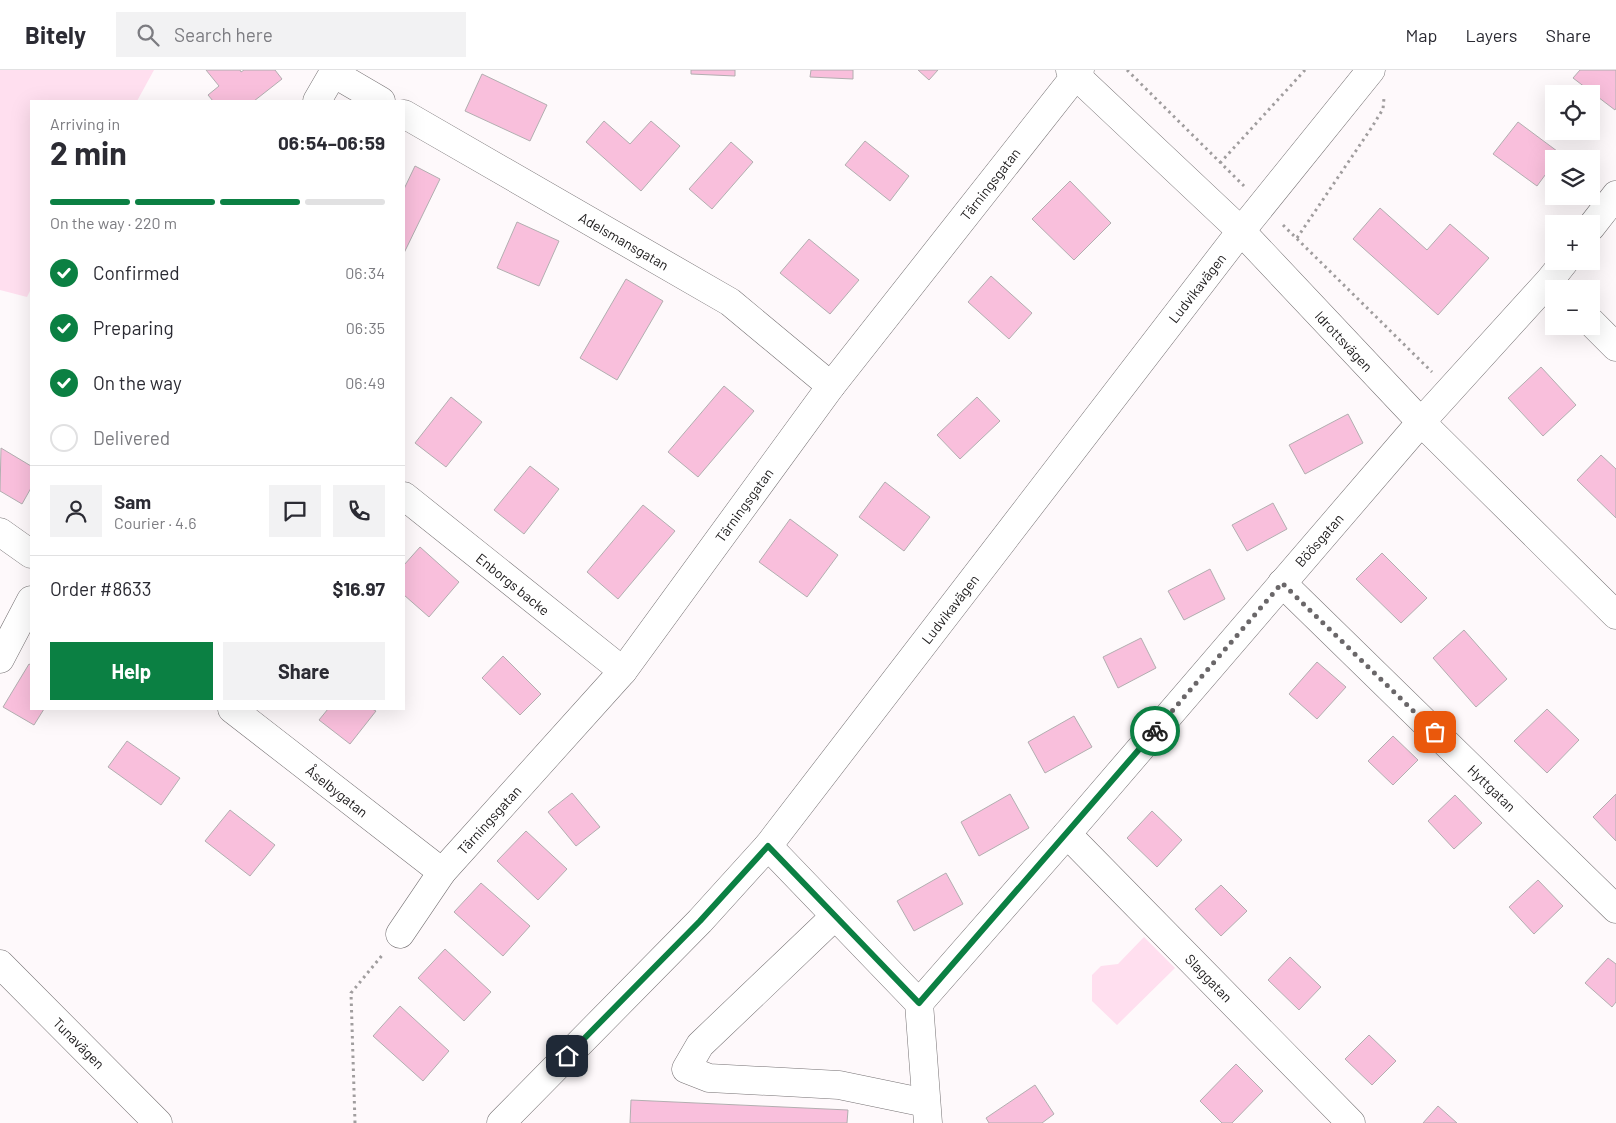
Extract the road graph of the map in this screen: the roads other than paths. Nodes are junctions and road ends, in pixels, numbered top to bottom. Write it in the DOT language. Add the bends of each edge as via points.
graph roads {
  1 [pos="334,72"];
  2 [pos="1075,72"];
  3 [pos="1378,80"];
  4 [pos="318,100"];
  5 [pos="379,100"];
  6 [pos="405,115"];
  7 [pos="1616,195"];
  8 [pos="1600,215"];
  9 [pos="1241,231"];
  10 [pos="1558,277"];
  11 [pos="1600,331"];
  12 [pos="1616,347"];
  13 [pos="831,386"];
  14 [pos="1421,422"];
  15 [pos="405,497"];
  16 [pos="0,532"];
  17 [pos="30,553"];
  18 [pos="1282,583"];
  19 [pos="30,602"];
  20 [pos="1616,615"];
  21 [pos="0,660"];
  22 [pos="622,671"];
  23 [pos="233,710"];
  24 [pos="1067,834"];
  25 [pos="768,846"];
  26 [pos="442,872"];
  27 [pos="1616,909"];
  28 [pos="834,917"];
  29 [pos="400,934"];
  30 [pos="0,964"];
  31 [pos="919,1003"];
  32 [pos="927,1113"];
  33 [pos="158,1123"];
  34 [pos="501,1123"];
  35 [pos="1351,1123"];
  1 -- 4 [label="street"];
  1 -- 5 [label="street"];
  2 -- 9 [label="street, Idrottsvägen"];
  2 -- 13 [label="street, Tärningsgatan"];
  3 -- 9 [label="street, Ludvikavägen"];
  6 -- 13 [label="street, Adelsmansgatan" via="730,302"];
  7 -- 8 [label="street"];
  9 -- 14 [label="street, Idrottsvägen"];
  9 -- 25 [label="street, Ludvikavägen"];
  10 -- 14 [label="street, Böösgatan"];
  11 -- 12 [label="street"];
  13 -- 22 [label="street, Tärningsgatan"];
  14 -- 18 [label="street, Böösgatan"];
  14 -- 20 [label="street, Idrottsvägen"];
  15 -- 22 [label="street, Enborgs backe"];
  16 -- 17 [label="street"];
  18 -- 24 [label="street, Böösgatan"];
  18 -- 27 [label="street, Hyttgatan"];
  19 -- 21 [label="street"];
  22 -- 26 [label="street, Tärningsgatan"];
  23 -- 26 [label="street, Åselbygatan"];
  24 -- 31 [label="street, Böösgatan"];
  24 -- 35 [label="street, Slaggatan"];
  25 -- 28 [label="street"];
  25 -- 34 [label="street, Ludvikavägen" via="700,921"];
  26 -- 29 [label="street, Tärningsgatan"];
  28 -- 31 [label="street"];
  28 -- 32 [label="street" via="700,1045 686,1069 709,1078 840,1085"];
  30 -- 33 [label="street, Tunavägen"];
  31 -- 32 [label="street"];
}
